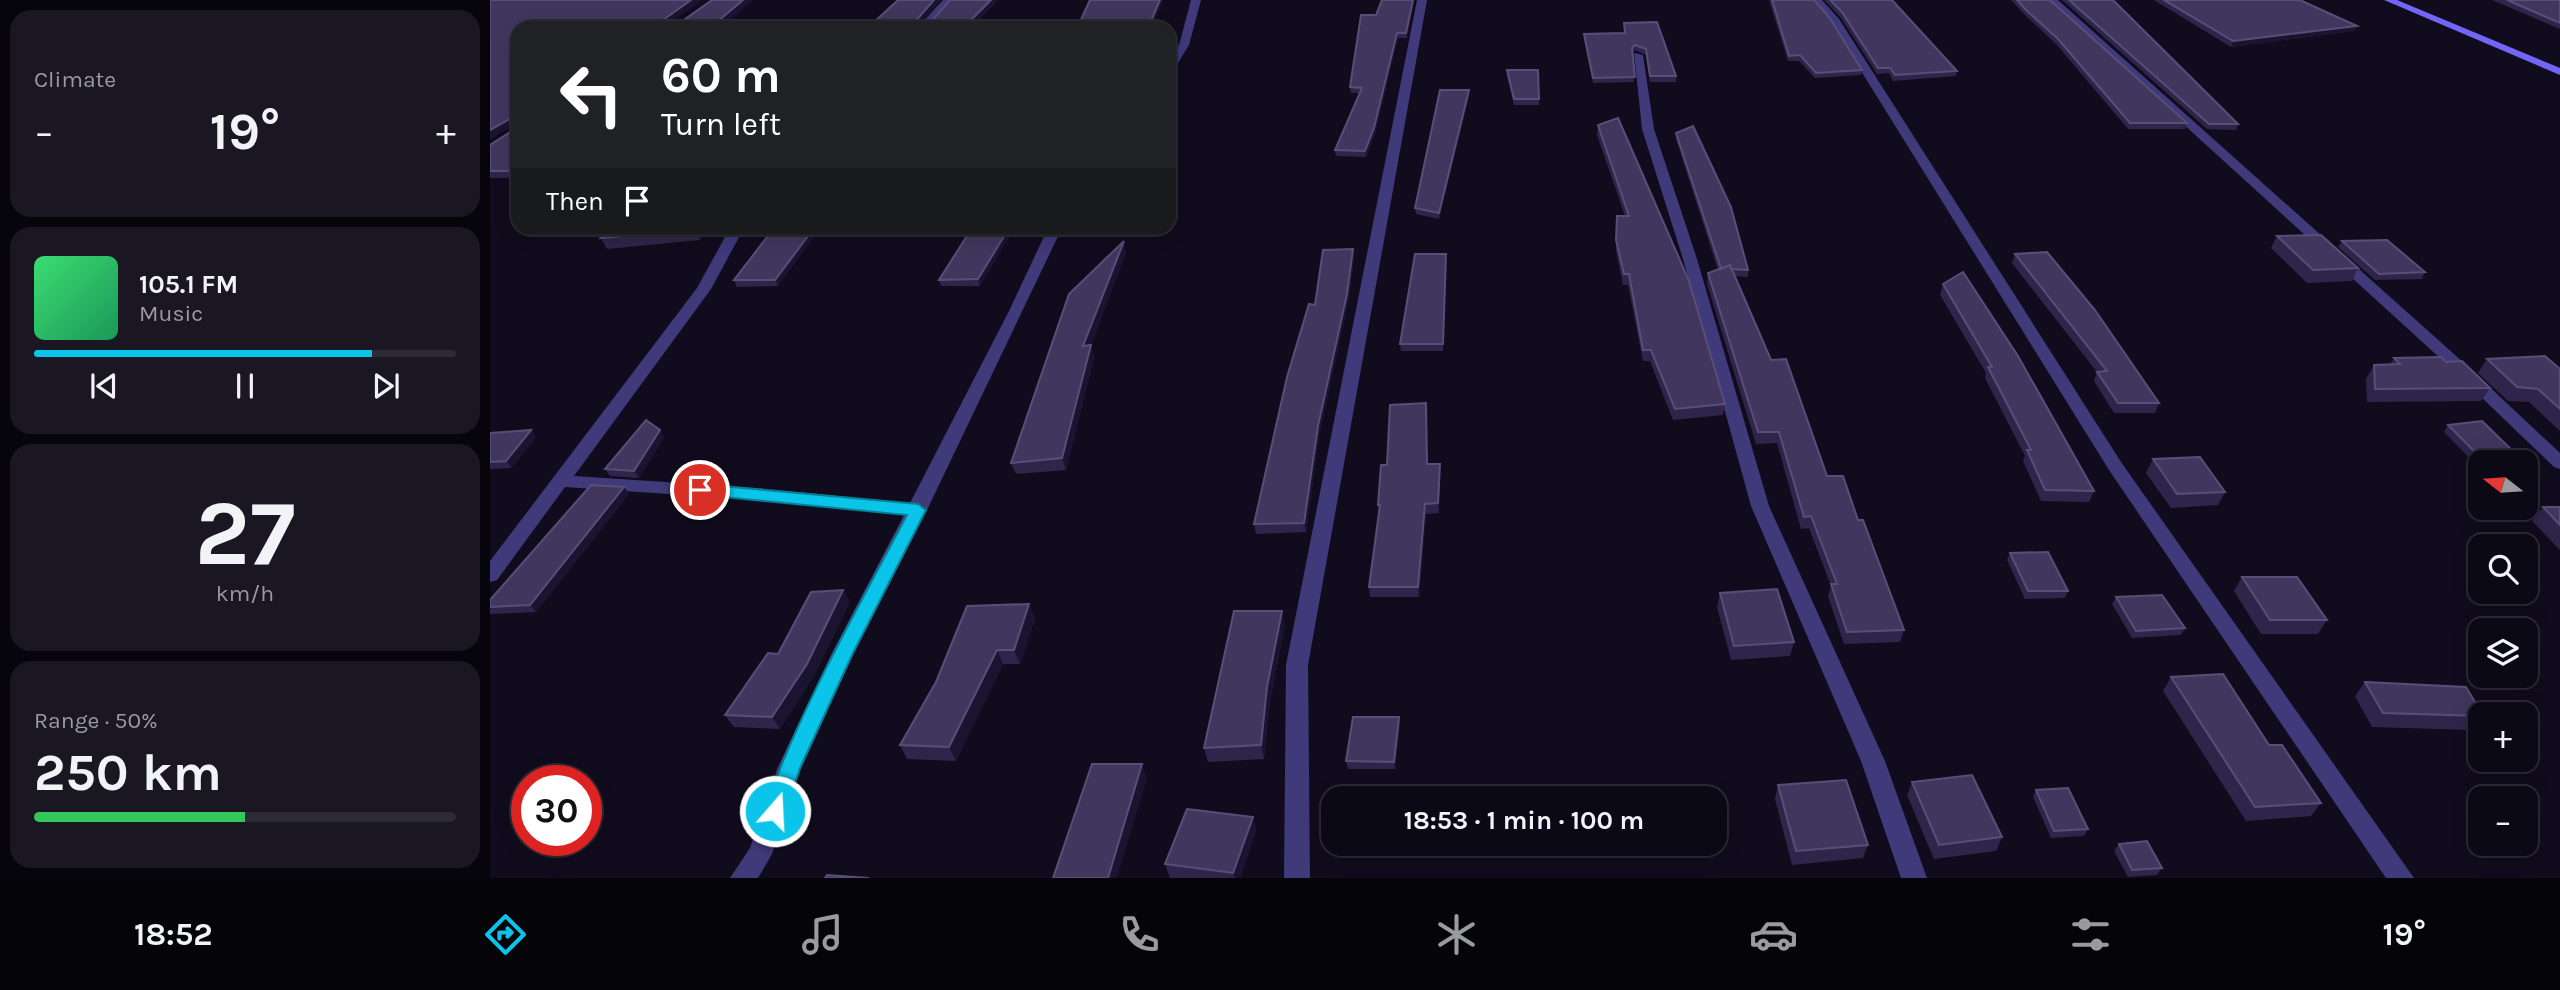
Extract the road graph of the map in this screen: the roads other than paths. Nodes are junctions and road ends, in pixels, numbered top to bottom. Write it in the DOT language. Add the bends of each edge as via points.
graph roads {
  1 [pos="949,0"];
  2 [pos="1196,0"];
  3 [pos="1422,0"];
  4 [pos="1817,0"];
  5 [pos="2052,0"];
  6 [pos="2389,0"];
  7 [pos="929,21"];
  8 [pos="1638,55"];
  9 [pos="1176,58"];
  10 [pos="2560,72"];
  11 [pos="733,235"];
  12 [pos="1052,235"];
  13 [pos="2560,463"];
  14 [pos="561,481"];
  15 [pos="918,510"];
  16 [pos="490,575"];
  17 [pos="743,878"];
  18 [pos="1297,878"];
  19 [pos="1914,878"];
  20 [pos="2401,878"];
  1 -- 7 [label="street"];
  2 -- 9 [label="street"];
  3 -- 18 [label="street" via="1297,665"];
  4 -- 20 [label="street" via="1834,19 2115,466"];
  5 -- 13 [label="street"];
  6 -- 10 [label="main road"];
  8 -- 19 [label="street" via="1648,130 1760,506 1873,761"];
  11 -- 14 [label="street" via="704,289"];
  12 -- 15 [label="street"];
  14 -- 15 [label="street"];
  14 -- 16 [label="street"];
  15 -- 17 [label="street" via="842,655 789,768 760,855"];
}
